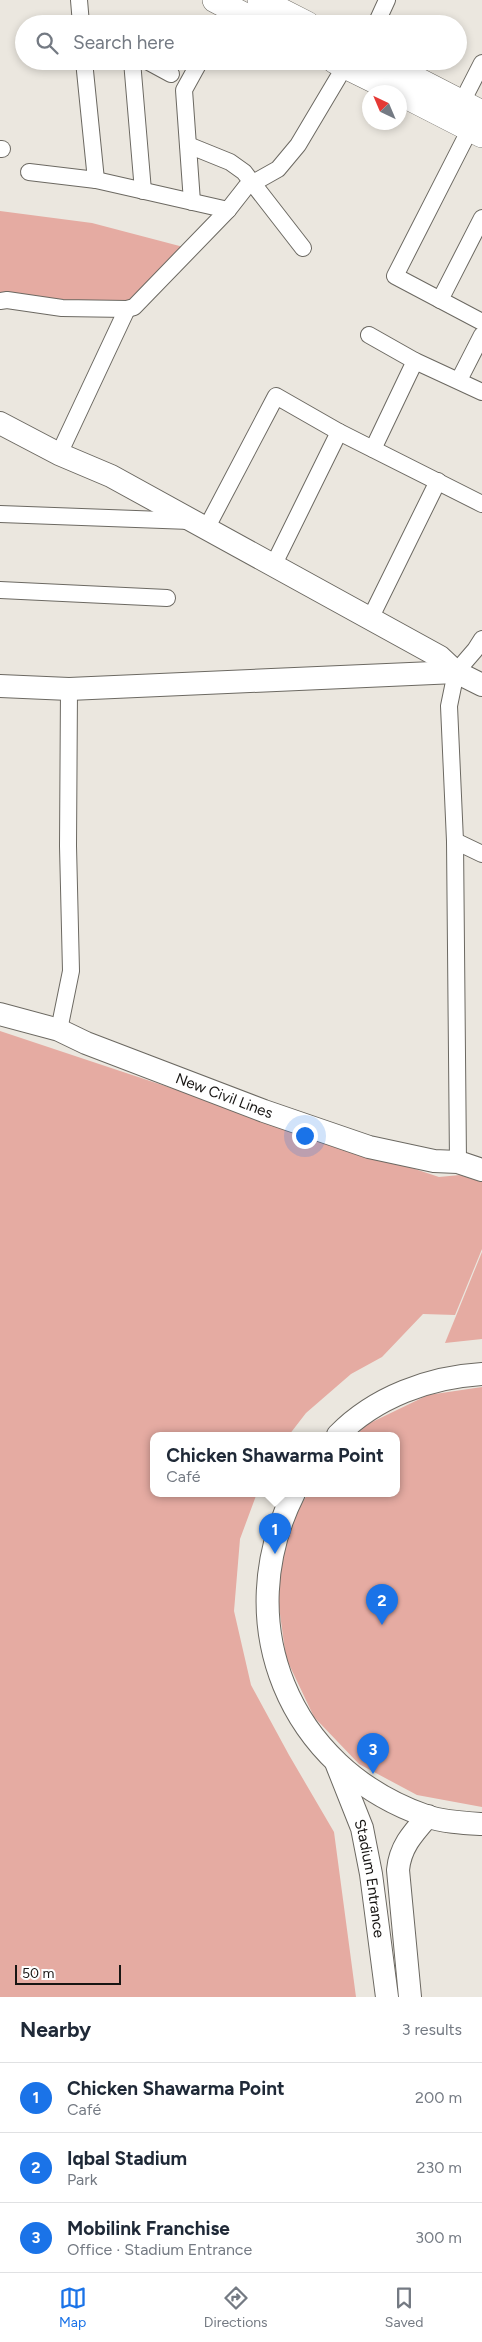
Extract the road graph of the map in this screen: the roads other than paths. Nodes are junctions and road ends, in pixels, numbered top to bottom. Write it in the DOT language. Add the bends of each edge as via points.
graph roads {
  1 [pos="79,0"];
  2 [pos="260,0"];
  3 [pos="387,0"];
  4 [pos="222,10"];
  5 [pos="80,15"];
  6 [pos="236,15"];
  7 [pos="289,15"];
  8 [pos="380,15"];
  9 [pos="482,63"];
  10 [pos="85,70"];
  11 [pos="133,70"];
  12 [pos="164,70"];
  13 [pos="195,70"];
  14 [pos="337,70"];
  15 [pos="352,70"];
  16 [pos="394,70"];
  17 [pos="171,74"];
  18 [pos="383,85"];
  19 [pos="407,96"];
  20 [pos="474,120"];
  21 [pos="188,145"];
  22 [pos="30,172"];
  23 [pos="96,180"];
  24 [pos="253,183"];
  25 [pos="143,191"];
  26 [pos="192,202"];
  27 [pos="228,210"];
  28 [pos="482,218"];
  29 [pos="302,248"];
  30 [pos="440,300"];
  31 [pos="0,301"];
  32 [pos="127,309"];
  33 [pos="482,322"];
  34 [pos="369,335"];
  35 [pos="482,335"];
  36 [pos="415,361"];
  37 [pos="459,380"];
  38 [pos="482,392"];
  39 [pos="0,423"];
  40 [pos="339,432"];
  41 [pos="373,448"];
  42 [pos="59,454"];
  43 [pos="438,481"];
  44 [pos="482,504"];
  45 [pos="0,514"];
  46 [pos="198,525"];
  47 [pos="273,566"];
  48 [pos="0,590"];
  49 [pos="167,598"];
  50 [pos="370,619"];
  51 [pos="482,639"];
  52 [pos="456,672"];
  53 [pos="482,685"];
  54 [pos="0,686"];
  55 [pos="69,689"];
  56 [pos="455,841"];
  57 [pos="482,854"];
  58 [pos="0,1014"];
  59 [pos="59,1030"];
  60 [pos="458,1162"];
  61 [pos="482,1170"];
  62 [pos="482,1374"];
  63 [pos="342,1432"];
  64 [pos="292,1497"];
  65 [pos="337,1763"];
  66 [pos="428,1816"];
  67 [pos="482,1824"];
  68 [pos="410,1996"];
  69 [pos="387,1997"];
  1 -- 5 [label="street"];
  2 -- 7 [label="main road"];
  3 -- 8 [label="street"];
  4 -- 6 [label="main road"];
  9 -- 20 [label="street"];
  10 -- 23 [label="street"];
  11 -- 25 [label="street"];
  12 -- 17 [label="street"];
  13 -- 21 [label="street" via="184,90"];
  14 -- 24 [label="street" via="298,145 278,169"];
  15 -- 18 [label="main road"];
  16 -- 20 [label="main road"];
  19 -- 20 [label="main road"];
  20 -- 30 [label="street" via="394,276"];
  21 -- 24 [label="street" via="230,162"];
  21 -- 26 [label="street"];
  22 -- 23 [label="street"];
  23 -- 25 [label="street"];
  24 -- 27 [label="street"];
  24 -- 29 [label="street"];
  25 -- 26 [label="street"];
  26 -- 27 [label="street"];
  27 -- 32 [label="street" via="134,307"];
  28 -- 30 [label="street"];
  30 -- 33 [label="street"];
  31 -- 32 [label="street" via="62,308"];
  32 -- 42 [label="street"];
  34 -- 36 [label="street"];
  35 -- 37 [label="street"];
  36 -- 37 [label="street"];
  36 -- 41 [label="street"];
  37 -- 38 [label="street"];
  39 -- 42 [label="street"];
  40 -- 41 [label="street"];
  40 -- 46 [label="street" via="276,396"];
  40 -- 47 [label="street"];
  41 -- 43 [label="street"];
  42 -- 46 [label="street" via="111,476"];
  43 -- 44 [label="street"];
  43 -- 50 [label="street"];
  45 -- 46 [label="street"];
  46 -- 47 [label="street"];
  47 -- 50 [label="street"];
  48 -- 49 [label="street"];
  50 -- 52 [label="street" via="440,657"];
  51 -- 52 [label="street"];
  52 -- 53 [label="street"];
  52 -- 55 [label="street"];
  52 -- 56 [label="street" via="449,706"];
  54 -- 55 [label="street"];
  55 -- 59 [label="street" via="71,971"];
  56 -- 57 [label="street"];
  56 -- 60 [label="street"];
  58 -- 59 [label="street, New Civil Lines"];
  59 -- 60 [label="street, New Civil Lines" via="86,1043 369,1147 434,1161"];
  60 -- 61 [label="street, New Civil Lines"];
  62 -- 63 [label="street" via="432,1382 400,1394 370,1410"];
  64 -- 65 [label="street" via="273,1545 268,1579 271,1647 295,1710"];
  65 -- 66 [label="street" via="367,1787 401,1806"];
  65 -- 69 [label="street, Stadium Entrance" via="362,1828"];
  66 -- 67 [label="street"];
  66 -- 68 [label="street" via="399,1858"];
}
